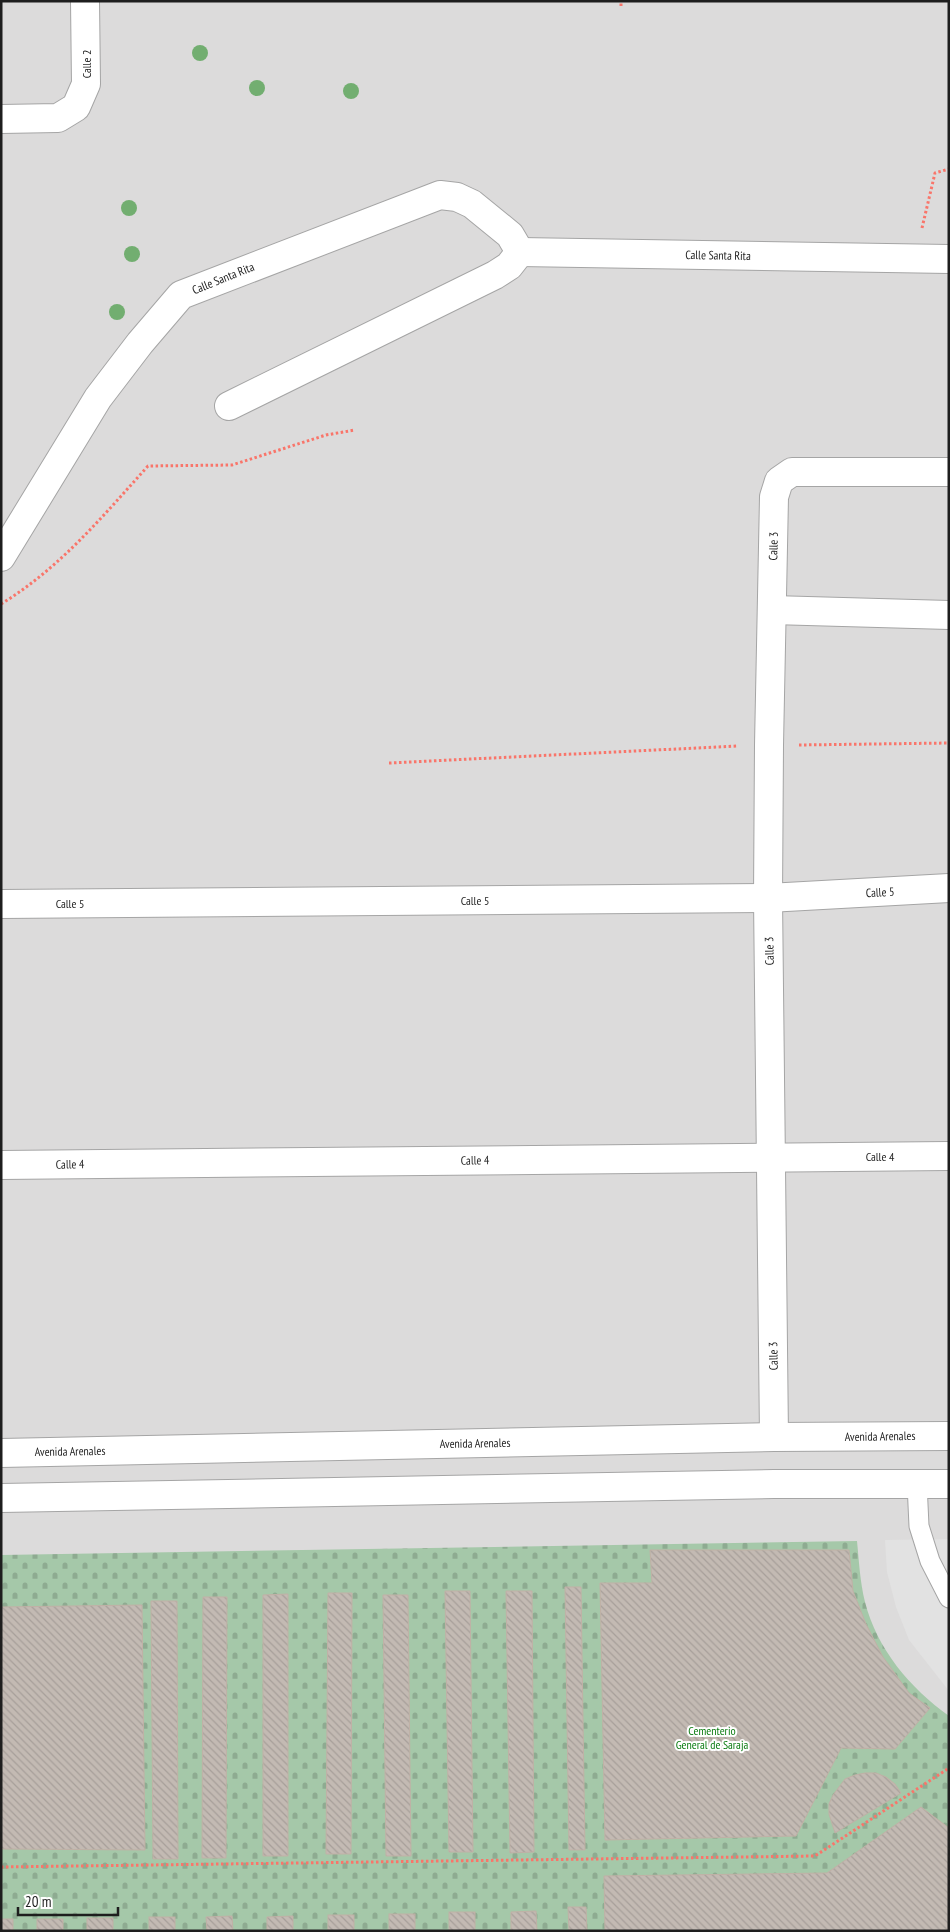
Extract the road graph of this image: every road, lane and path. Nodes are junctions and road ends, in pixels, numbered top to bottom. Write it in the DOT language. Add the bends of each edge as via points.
graph roads {
  1 [pos="85,1"];
  2 [pos="621,1"];
  3 [pos="621,6"];
  4 [pos="1,119"];
  5 [pos="949,169"];
  6 [pos="520,252"];
  7 [pos="916,258"];
  8 [pos="949,259"];
  9 [pos="229,406"];
  10 [pos="355,430"];
  11 [pos="949,472"];
  12 [pos="1,557"];
  13 [pos="1,604"];
  14 [pos="772,610"];
  15 [pos="949,615"];
  16 [pos="949,743"];
  17 [pos="769,745"];
  18 [pos="389,762"];
  19 [pos="949,888"];
  20 [pos="768,898"];
  21 [pos="1,904"];
  22 [pos="771,1156"];
  23 [pos="949,1156"];
  24 [pos="1,1165"];
  25 [pos="949,1436"];
  26 [pos="774,1437"];
  27 [pos="1,1453"];
  28 [pos="917,1483"];
  29 [pos="949,1484"];
  30 [pos="1,1498"];
  31 [pos="949,1598"];
  32 [pos="949,1768"];
  33 [pos="1,1867"];
  1 -- 4 [label="street, Calle 2" via="86,84 76,107 58,118"];
  2 -- 3 [label="path"];
  5 -- 7 [label="path" via="935,173"];
  6 -- 7 [label="street, Calle Santa Rita"];
  6 -- 9 [label="street" via="496,275"];
  6 -- 12 [label="street, Calle Santa Rita" via="510,235 472,204 457,197 440,195 181,295 98,398"];
  7 -- 8 [label="street, Calle Santa Rita"];
  10 -- 13 [label="path" via="326,435 232,465 148,466 87,535 29,587"];
  11 -- 14 [label="street, Calle 3" via="792,472 779,481 774,497"];
  14 -- 15 [label="street"];
  14 -- 17 [label="street, Calle 3"];
  16 -- 17 [label="path"];
  17 -- 18 [label="path"];
  17 -- 20 [label="street, Calle 3"];
  19 -- 20 [label="street, Calle 5"];
  20 -- 21 [label="street, Calle 5"];
  20 -- 22 [label="street, Calle 3"];
  22 -- 23 [label="street, Calle 4"];
  22 -- 24 [label="street, Calle 4"];
  22 -- 26 [label="street, Calle 3"];
  25 -- 26 [label="street, Avenida Arenales"];
  26 -- 27 [label="street, Avenida Arenales"];
  28 -- 29 [label="street"];
  28 -- 30 [label="street"];
  28 -- 31 [label="lane" via="919,1526 930,1561"];
  32 -- 33 [label="path" via="815,1856"];
}
